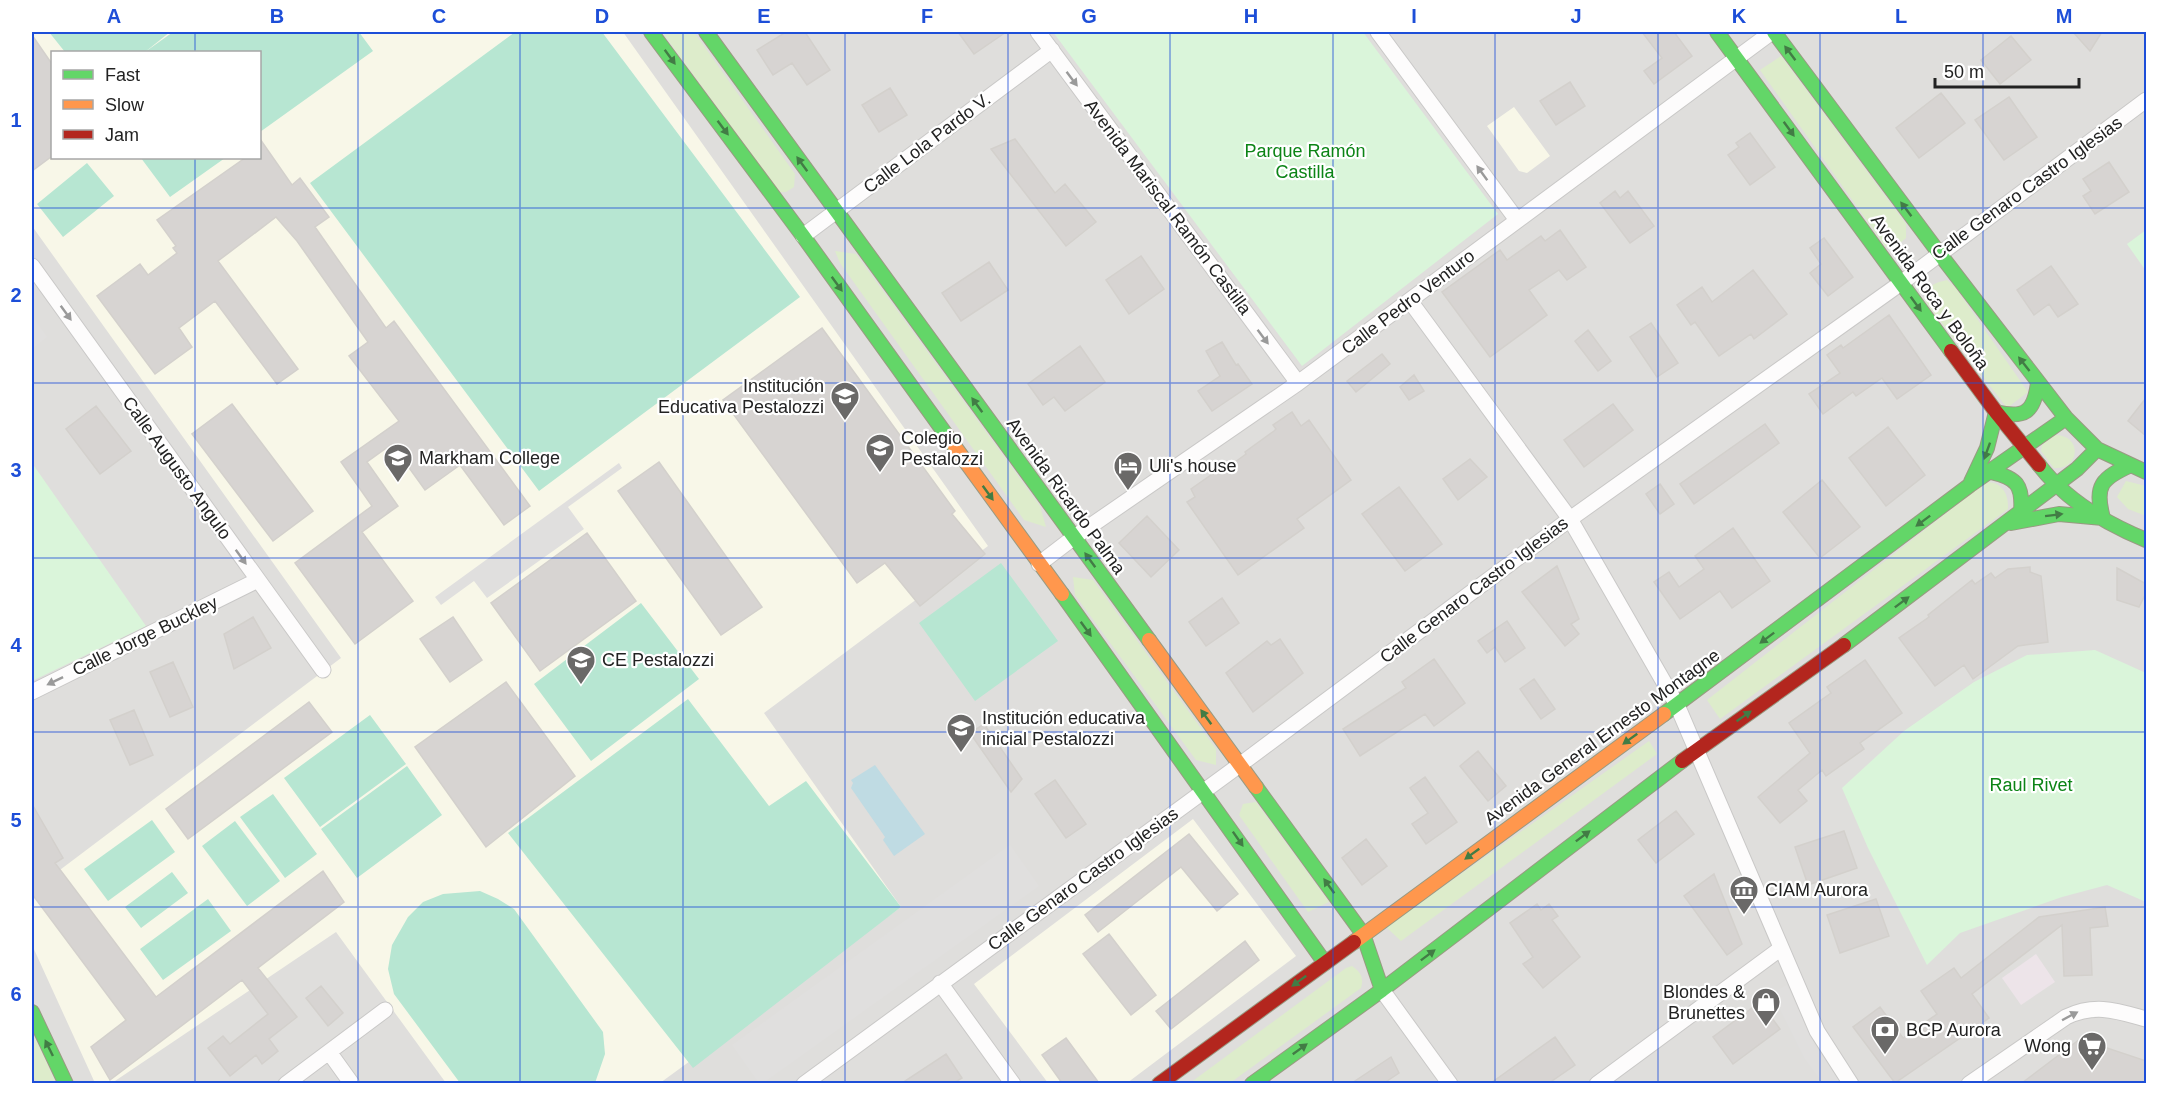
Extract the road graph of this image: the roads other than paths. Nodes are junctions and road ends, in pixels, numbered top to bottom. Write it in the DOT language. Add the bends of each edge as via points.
graph roads {
  1 [pos="651,32"];
  2 [pos="706,32"];
  3 [pos="1038,32"];
  4 [pos="1378,32"];
  5 [pos="1717,32"];
  6 [pos="1773,32"];
  7 [pos="1052,50"];
  8 [pos="1737,59"];
  9 [pos="2146,100"];
  10 [pos="837,211"];
  11 [pos="1517,220"];
  12 [pos="803,236"];
  13 [pos="1939,253"];
  14 [pos="32,266"];
  15 [pos="1901,283"];
  16 [pos="1410,301"];
  17 [pos="1298,383"];
  18 [pos="2038,383"];
  19 [pos="1996,412"];
  20 [pos="2066,418"];
  21 [pos="2026,447"];
  22 [pos="2097,449"];
  23 [pos="2131,465"];
  24 [pos="1991,472"];
  25 [pos="2146,472"];
  26 [pos="2057,484"];
  27 [pos="1970,485"];
  28 [pos="2021,512"];
  29 [pos="2103,518"];
  30 [pos="1570,519"];
  31 [pos="2005,524"];
  32 [pos="1073,538"];
  33 [pos="2146,540"];
  34 [pos="1039,564"];
  35 [pos="258,580"];
  36 [pos="322,670"];
  37 [pos="32,692"];
  38 [pos="1677,705"];
  39 [pos="1696,750"];
  40 [pos="1241,764"];
  41 [pos="1204,791"];
  42 [pos="1363,934"];
  43 [pos="1780,949"];
  44 [pos="1325,963"];
  45 [pos="940,983"];
  46 [pos="1382,990"];
  47 [pos="385,1010"];
  48 [pos="32,1012"];
  49 [pos="2146,1019"];
  50 [pos="329,1052"];
  51 [pos="66,1083"];
  52 [pos="286,1083"];
  53 [pos="352,1083"];
  54 [pos="804,1083"];
  55 [pos="1012,1083"];
  56 [pos="1159,1083"];
  57 [pos="1252,1083"];
  58 [pos="1450,1083"];
  59 [pos="1597,1083"];
  60 [pos="1851,1083"];
  61 [pos="1969,1083"];
  1 -- 12 [label="main road, one-way"];
  10 -- 2 [label="main road, Avenida Ricardo Palma, one-way"];
  3 -- 7 [label="street, Avenida Mariscal Ramón Castilla"];
  11 -- 4 [label="street, one-way"];
  5 -- 8 [label="main road, Avenida Roca y Boloña"];
  6 -- 8 [label="street, Calle Pedro Venturo"];
  13 -- 6 [label="main road, Avenida Roca y Boloña, one-way"];
  7 -- 10 [label="street, Calle Lola Pardo V."];
  7 -- 17 [label="street, Avenida Mariscal Ramón Castilla, one-way"];
  8 -- 11 [label="street, Calle Pedro Venturo"];
  8 -- 15 [label="main road, Avenida Roca y Boloña, one-way"];
  9 -- 13 [label="street, Calle Genaro Castro Iglesias"];
  10 -- 12 [label="street, Calle Lola Pardo V."];
  32 -- 10 [label="main road, Avenida Ricardo Palma, one-way"];
  11 -- 16 [label="street, Calle Pedro Venturo"];
  12 -- 34 [label="main road, one-way"];
  13 -- 15 [label="street, Calle Genaro Castro Iglesias"];
  18 -- 13 [label="main road, Avenida Roca y Boloña, one-way"];
  14 -- 35 [label="street, Calle Augusto Angulo, one-way"];
  15 -- 19 [label="main road, Avenida Roca y Boloña, one-way"];
  15 -- 30 [label="street, Calle Genaro Castro Iglesias"];
  16 -- 17 [label="street, Calle Pedro Venturo"];
  16 -- 30 [label="street"];
  17 -- 32 [label="street, Calle Pedro Venturo"];
  18 -- 19 [label="main road" via="2037,399 2025,413 2013,417"];
  18 -- 20 [label="main road, Avenida Roca y Boloña"];
  19 -- 21 [label="main road, Avenida Roca y Boloña"];
  19 -- 27 [label="main road, one-way" via="1987,454"];
  20 -- 21 [label="main road, Avenida General Ernesto Montagne"];
  20 -- 22 [label="main road, Avenida Roca y Boloña"];
  21 -- 24 [label="main road, Avenida General Ernesto Montagne"];
  21 -- 26 [label="main road, Avenida Roca y Boloña"];
  22 -- 23 [label="main road, Avenida Roca y Boloña"];
  22 -- 26 [label="main road"];
  23 -- 25 [label="main road, Avenida Roca y Boloña"];
  23 -- 29 [label="main road" via="2103,479 2097,491"];
  24 -- 27 [label="main road, Avenida General Ernesto Montagne"];
  24 -- 28 [label="main road" via="2015,480 2021,489"];
  26 -- 28 [label="main road"];
  26 -- 29 [label="main road, Avenida Roca y Boloña"];
  27 -- 38 [label="main road, Avenida General Ernesto Montagne, one-way"];
  28 -- 31 [label="main road"];
  31 -- 29 [label="main road, one-way" via="2059,514"];
  29 -- 33 [label="main road, Avenida Roca y Boloña"];
  30 -- 38 [label="street"];
  30 -- 40 [label="street, Calle Genaro Castro Iglesias"];
  39 -- 31 [label="main road, one-way" via="1860,634"];
  32 -- 34 [label="street, Calle Pedro Venturo"];
  40 -- 32 [label="main road, Avenida Ricardo Palma, one-way"];
  34 -- 41 [label="main road, one-way"];
  35 -- 36 [label="street, Calle Augusto Angulo"];
  35 -- 37 [label="street, Calle Jorge Buckley, one-way"];
  38 -- 39 [label="street"];
  38 -- 42 [label="main road, Avenida General Ernesto Montagne, one-way"];
  39 -- 43 [label="street"];
  46 -- 39 [label="main road, one-way"];
  40 -- 41 [label="street, Calle Genaro Castro Iglesias"];
  42 -- 40 [label="main road, Avenida Ricardo Palma, one-way"];
  41 -- 44 [label="main road, one-way"];
  41 -- 45 [label="street, Calle Genaro Castro Iglesias"];
  42 -- 44 [label="main road, Avenida General Ernesto Montagne"];
  42 -- 46 [label="main road, Avenida Ricardo Palma"];
  43 -- 59 [label="street"];
  43 -- 60 [label="street" via="1817,1031"];
  44 -- 56 [label="main road, Avenida General Ernesto Montagne, one-way"];
  45 -- 54 [label="street, Calle Genaro Castro Iglesias"];
  45 -- 55 [label="street"];
  57 -- 46 [label="main road, one-way"];
  46 -- 58 [label="street"];
  47 -- 50 [label="street"];
  51 -- 48 [label="main road, one-way"];
  61 -- 49 [label="street, one-way" via="2080,1011 2106,1009"];
  50 -- 52 [label="street"];
  50 -- 53 [label="street"];
}
